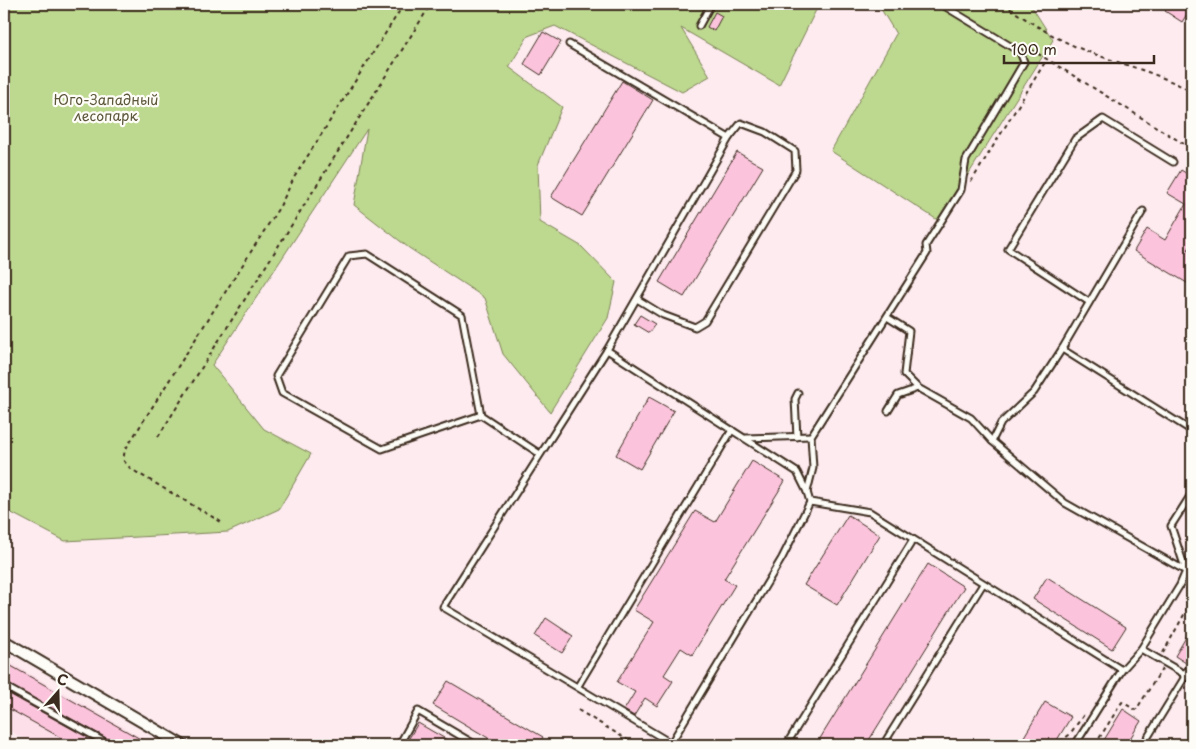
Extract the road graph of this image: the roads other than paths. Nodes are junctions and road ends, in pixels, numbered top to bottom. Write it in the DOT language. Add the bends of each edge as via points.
graph roads {
  1 [pos="711,4"];
  2 [pos="940,4"];
  3 [pos="698,26"];
  4 [pos="569,44"];
  5 [pos="729,138"];
  6 [pos="1173,162"];
  7 [pos="1143,212"];
  8 [pos="637,299"];
  9 [pos="1089,302"];
  10 [pos="887,317"];
  11 [pos="1062,349"];
  12 [pos="607,350"];
  13 [pos="918,388"];
  14 [pos="798,393"];
  15 [pos="888,412"];
  16 [pos="481,414"];
  17 [pos="732,430"];
  18 [pos="1192,431"];
  19 [pos="797,436"];
  20 [pos="812,436"];
  21 [pos="745,438"];
  22 [pos="992,441"];
  23 [pos="540,454"];
  24 [pos="807,492"];
  25 [pos="1192,493"];
  26 [pos="810,502"];
  27 [pos="913,540"];
  28 [pos="1186,571"];
  29 [pos="1192,573"];
  30 [pos="983,584"];
  31 [pos="4,641"];
  32 [pos="1141,649"];
  33 [pos="1122,670"];
  34 [pos="1189,672"];
  35 [pos="4,686"];
  36 [pos="578,686"];
  37 [pos="672,744"];
  38 [pos="110,745"];
  39 [pos="182,745"];
  40 [pos="399,745"];
  41 [pos="476,745"];
  42 [pos="786,745"];
  43 [pos="883,745"];
  44 [pos="1075,745"];
  45 [pos="1143,745"];
  1 -- 3 [label="lane"];
  2 -- 10 [label="lane" via="1020,52 1024,62 966,160 961,190 926,245 927,253"];
  4 -- 5 [label="lane"];
  5 -- 8 [label="lane"];
  5 -- 8 [label="lane" via="741,123 764,132 796,151 796,170 705,321 695,327 685,325"];
  6 -- 9 [label="lane" via="1103,119 1075,140 1008,249"];
  7 -- 9 [label="lane"];
  8 -- 12 [label="lane"];
  9 -- 11 [label="lane"];
  10 -- 13 [label="lane" via="910,331 904,374"];
  10 -- 20 [label="lane"];
  11 -- 18 [label="lane"];
  11 -- 22 [label="lane" via="1034,392 1001,423"];
  12 -- 17 [label="lane"];
  12 -- 23 [label="lane"];
  13 -- 15 [label="lane" via="898,395"];
  13 -- 22 [label="lane" via="971,418"];
  14 -- 19 [label="lane" via="795,399"];
  16 -- 16 [label="lane" via="462,315 368,254 349,256 276,376 282,393 382,450"];
  16 -- 23 [label="lane"];
  17 -- 21 [label="lane"];
  17 -- 36 [label="lane"];
  19 -- 20 [label="lane"];
  19 -- 21 [label="lane"];
  20 -- 24 [label="lane" via="813,468"];
  21 -- 24 [label="lane" via="797,472"];
  22 -- 28 [label="lane" via="1065,503"];
  23 -- 36 [label="lane" via="443,607"];
  24 -- 26 [label="lane"];
  25 -- 28 [label="lane" via="1171,526"];
  26 -- 27 [label="lane" via="870,512"];
  26 -- 37 [label="lane" via="782,558"];
  27 -- 30 [label="lane"];
  27 -- 42 [label="lane"];
  28 -- 29 [label="lane"];
  28 -- 32 [label="lane"];
  30 -- 33 [label="lane"];
  30 -- 43 [label="lane"];
  31 -- 39 [label="street"];
  32 -- 33 [label="lane"];
  32 -- 34 [label="lane"];
  33 -- 44 [label="lane"];
  34 -- 45 [label="lane"];
  35 -- 38 [label="lane"];
  36 -- 37 [label="lane"];
  40 -- 41 [label="lane" via="418,711"];
}
